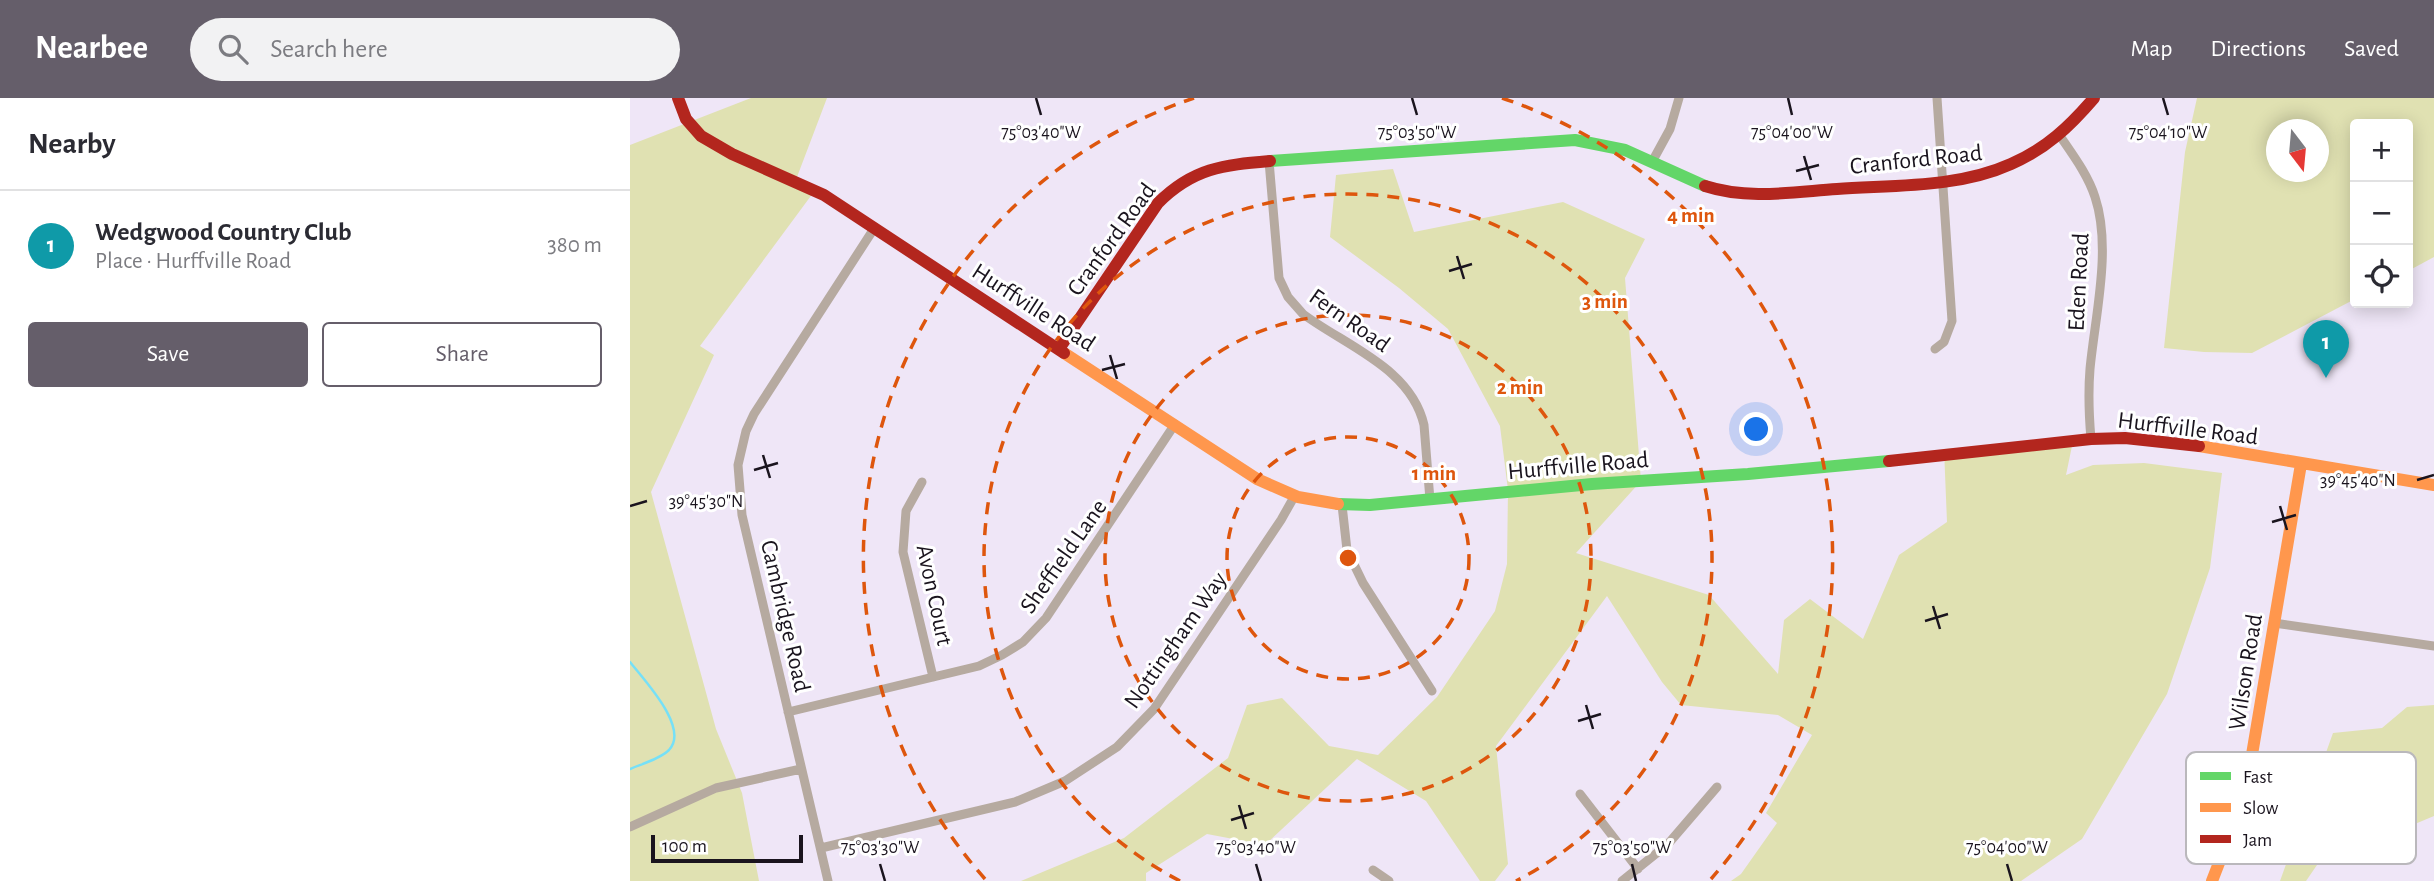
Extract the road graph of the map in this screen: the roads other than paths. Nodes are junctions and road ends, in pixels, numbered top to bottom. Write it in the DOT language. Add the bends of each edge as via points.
graph roads {
  1 [pos="678,98"];
  2 [pos="1679,98"];
  3 [pos="1937,98"];
  4 [pos="2094,98"];
  5 [pos="2060,136"];
  6 [pos="1269,161"];
  7 [pos="1652,162"];
  8 [pos="1944,181"];
  9 [pos="875,228"];
  10 [pos="1059,349"];
  11 [pos="1935,349"];
  12 [pos="1175,424"];
  13 [pos="2091,439"];
  14 [pos="2301,464"];
  15 [pos="922,482"];
  16 [pos="2434,485"];
  17 [pos="1294,496"];
  18 [pos="1430,500"];
  19 [pos="1342,505"];
  20 [pos="2274,623"];
  21 [pos="2434,646"];
  22 [pos="933,677"];
  23 [pos="1432,691"];
  24 [pos="788,712"];
  25 [pos="2252,752"];
  26 [pos="801,769"];
  27 [pos="1717,787"];
  28 [pos="1580,793"];
  29 [pos="630,827"];
  30 [pos="821,848"];
  31 [pos="2219,864"];
  32 [pos="1638,869"];
  33 [pos="1373,870"];
  34 [pos="828,881"];
  35 [pos="1390,881"];
  36 [pos="1622,881"];
  37 [pos="2212,881"];
  1 -- 9 [label="street, Hurffville Road" via="686,119 701,136 808,187"];
  2 -- 7 [label="street" via="1670,129"];
  3 -- 8 [label="street"];
  4 -- 5 [label="street, Cranford Road"];
  5 -- 8 [label="street, Cranford Road" via="2004,168"];
  5 -- 13 [label="street, Eden Road" via="2081,167 2100,222 2101,262 2089,397"];
  6 -- 7 [label="street, Cranford Road" via="1557,139 1606,144"];
  6 -- 10 [label="street, Cranford Road" via="1214,168 1174,187 1143,223"];
  6 -- 18 [label="street, Fern Road" via="1277,266 1283,288 1303,314 1392,374 1411,393 1424,425"];
  7 -- 8 [label="street, Cranford Road" via="1692,182 1735,192"];
  8 -- 11 [label="street" via="1952,321 1944,342"];
  9 -- 10 [label="street, Hurffville Road"];
  9 -- 24 [label="street, Cambridge Road" via="762,398 746,431 738,465 742,515"];
  10 -- 12 [label="street, Hurffville Road"];
  12 -- 17 [label="street, Hurffville Road" via="1263,483"];
  12 -- 22 [label="street, Sheffield Lane" via="1032,634 991,661"];
  13 -- 14 [label="street, Hurffville Road" via="2158,440"];
  13 -- 18 [label="street, Hurffville Road"];
  14 -- 16 [label="street, Hurffville Road"];
  14 -- 20 [label="street, Wilson Road"];
  15 -- 22 [label="street, Avon Court" via="906,511 903,551"];
  17 -- 19 [label="street, Hurffville Road"];
  17 -- 30 [label="street, Nottingham Way" via="1154,709 1117,747 1065,781 1015,802"];
  18 -- 19 [label="street, Hurffville Road"];
  19 -- 23 [label="street" via="1347,550"];
  20 -- 21 [label="street"];
  20 -- 25 [label="street, Wilson Road"];
  22 -- 24 [label="street, Sheffield Lane"];
  24 -- 26 [label="street, Cambridge Road"];
  26 -- 29 [label="street" via="716,788"];
  26 -- 30 [label="street, Cambridge Road"];
  27 -- 32 [label="street" via="1678,834"];
  28 -- 32 [label="street"];
  30 -- 34 [label="street, Cambridge Road"];
  31 -- 37 [label="street, Wilson Road"];
  32 -- 36 [label="street"];
  33 -- 35 [label="street"];
}
